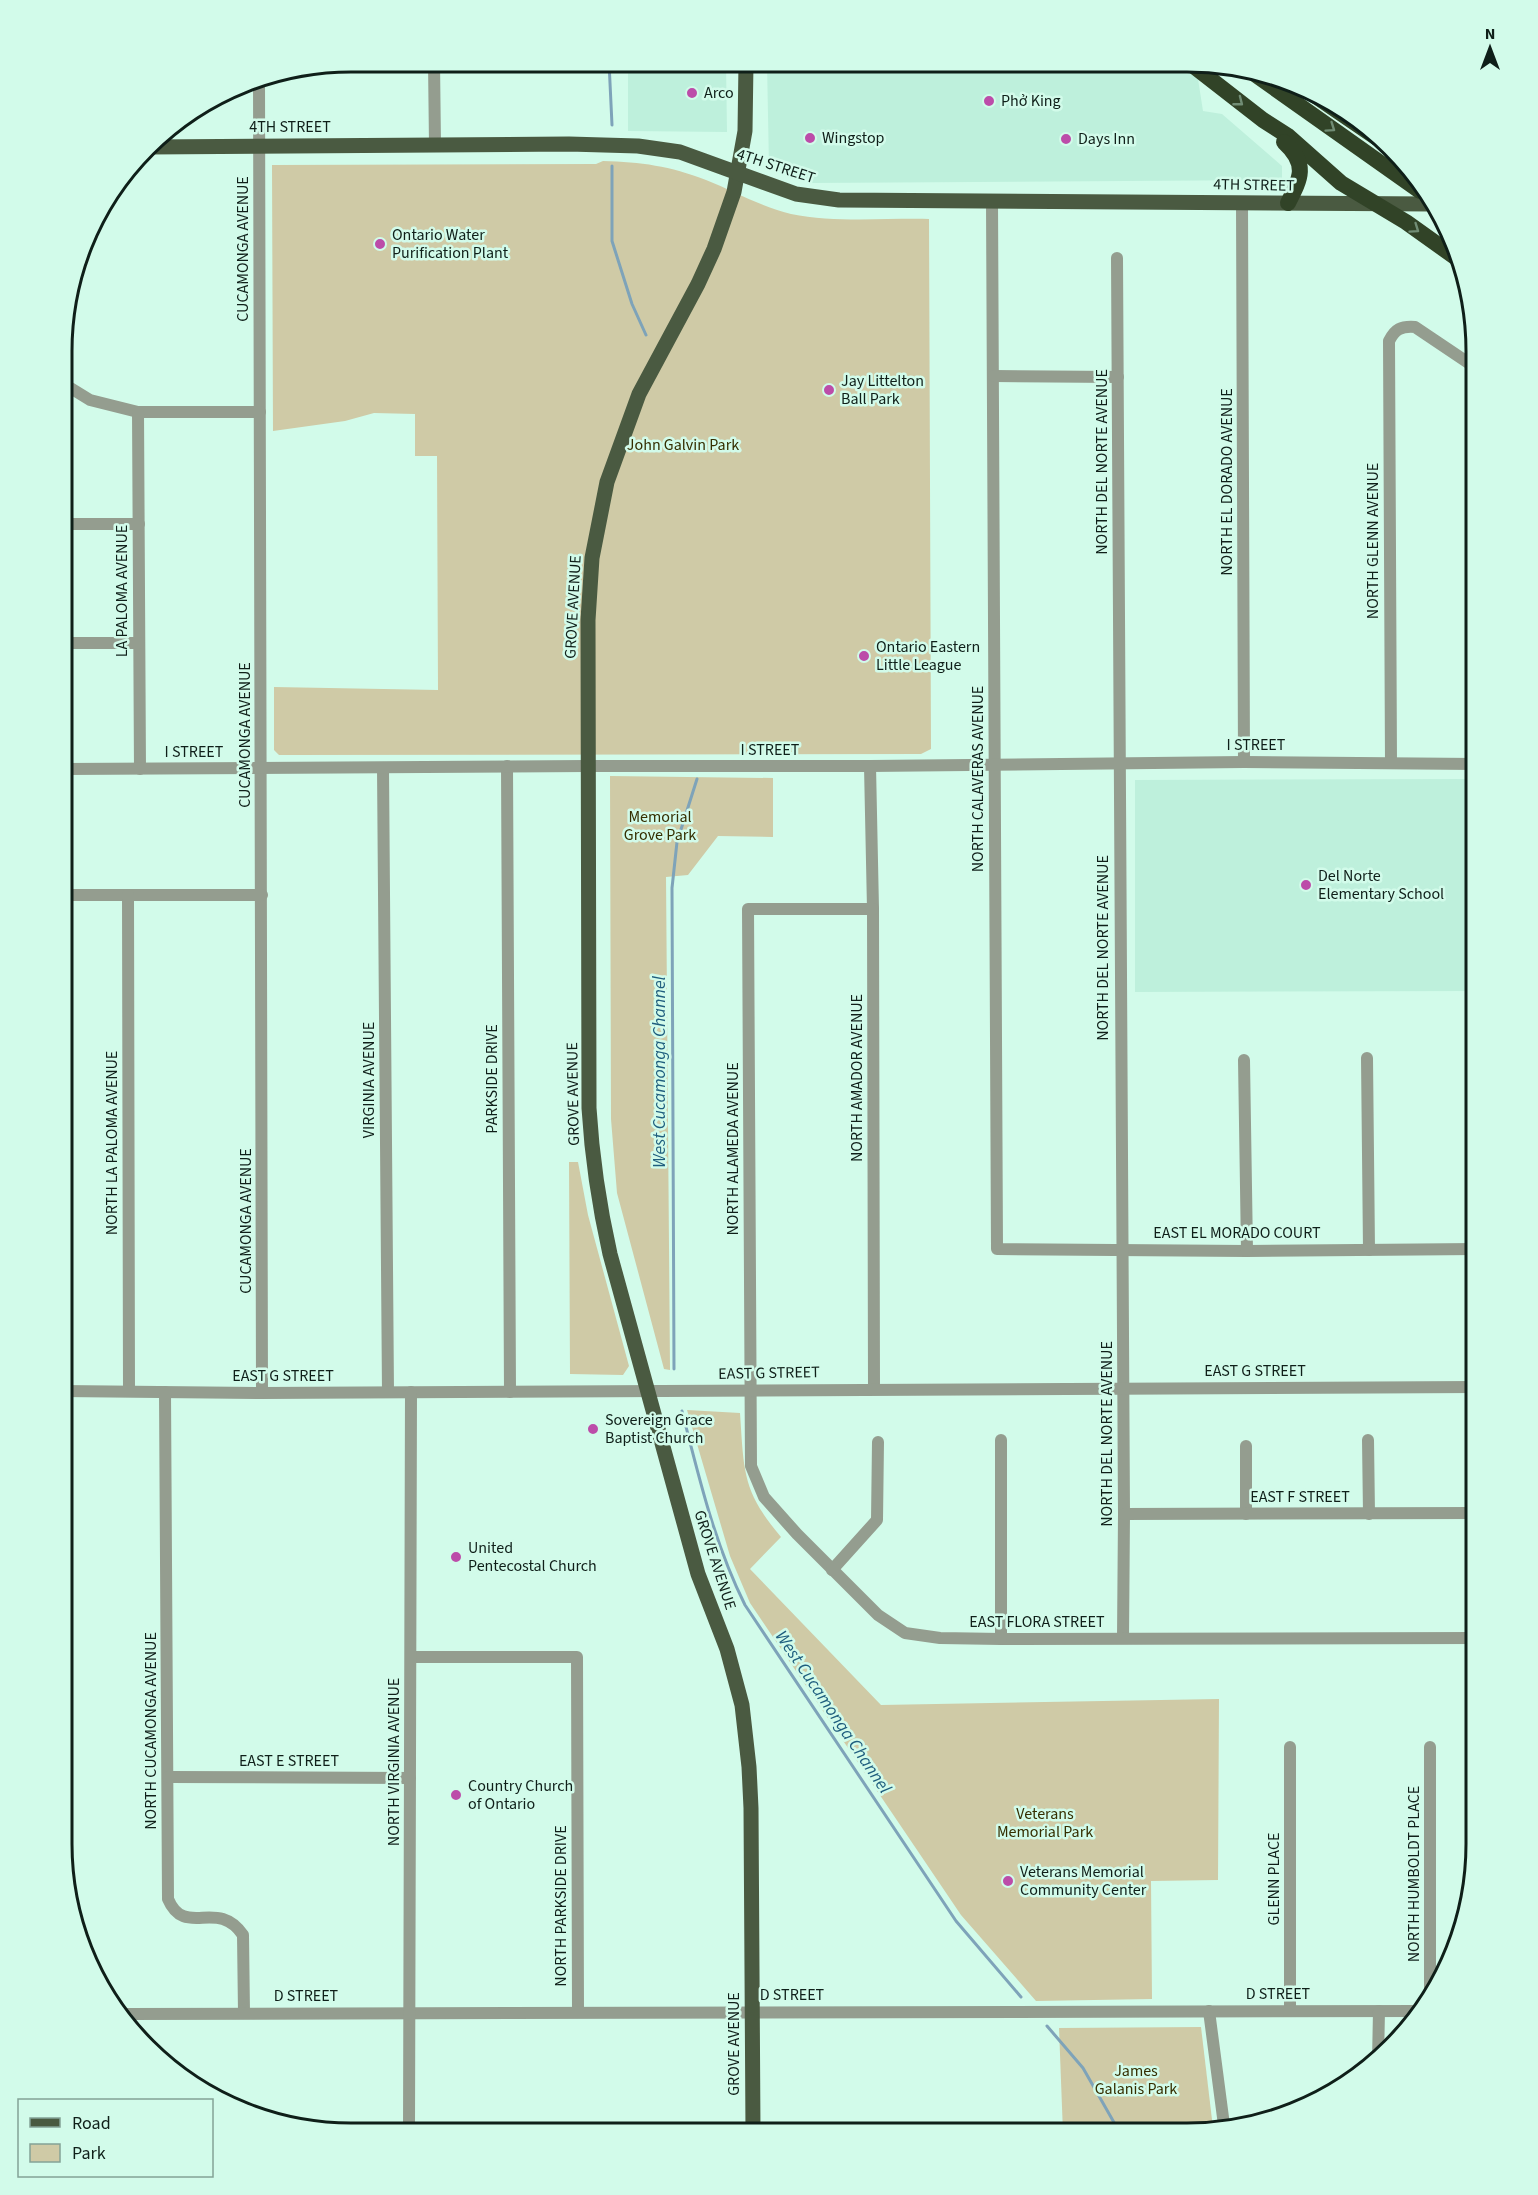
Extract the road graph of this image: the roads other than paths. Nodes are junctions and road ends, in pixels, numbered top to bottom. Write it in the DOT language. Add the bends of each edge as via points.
graph roads {
  1 [pos="434,72"];
  2 [pos="746,72"];
  3 [pos="1202,73"];
  4 [pos="1270,84"];
  5 [pos="259,88"];
  6 [pos="1263,120"];
  7 [pos="435,145"];
  8 [pos="259,146"];
  9 [pos="161,147"];
  10 [pos="738,173"];
  11 [pos="1410,184"];
  12 [pos="992,201"];
  13 [pos="1242,203"];
  14 [pos="1288,203"];
  15 [pos="1374,204"];
  16 [pos="1424,204"];
  17 [pos="1448,252"];
  18 [pos="1118,258"];
  19 [pos="1466,361"];
  20 [pos="994,376"];
  21 [pos="1118,377"];
  22 [pos="72,389"];
  23 [pos="138,412"];
  24 [pos="261,412"];
  25 [pos="72,524"];
  26 [pos="139,524"];
  27 [pos="72,643"];
  28 [pos="139,643"];
  29 [pos="1244,762"];
  30 [pos="1119,763"];
  31 [pos="1391,763"];
  32 [pos="994,764"];
  33 [pos="1466,764"];
  34 [pos="507,766"];
  35 [pos="588,766"];
  36 [pos="870,766"];
  37 [pos="261,768"];
  38 [pos="383,768"];
  39 [pos="72,769"];
  40 [pos="140,769"];
  41 [pos="72,896"];
  42 [pos="128,896"];
  43 [pos="262,896"];
  44 [pos="873,909"];
  45 [pos="1367,1058"];
  46 [pos="1244,1060"];
  47 [pos="997,1249"];
  48 [pos="1122,1249"];
  49 [pos="1466,1249"];
  50 [pos="1369,1250"];
  51 [pos="1246,1251"];
  52 [pos="1466,1387"];
  53 [pos="874,1389"];
  54 [pos="1124,1389"];
  55 [pos="129,1390"];
  56 [pos="751,1390"];
  57 [pos="72,1391"];
  58 [pos="648,1391"];
  59 [pos="165,1392"];
  60 [pos="388,1392"];
  61 [pos="411,1392"];
  62 [pos="510,1392"];
  63 [pos="262,1393"];
  64 [pos="1001,1440"];
  65 [pos="1368,1440"];
  66 [pos="878,1442"];
  67 [pos="1246,1446"];
  68 [pos="1466,1513"];
  69 [pos="1124,1514"];
  70 [pos="1246,1514"];
  71 [pos="1369,1514"];
  72 [pos="832,1570"];
  73 [pos="1123,1638"];
  74 [pos="1466,1638"];
  75 [pos="1001,1639"];
  76 [pos="411,1657"];
  77 [pos="1290,1747"];
  78 [pos="1430,1747"];
  79 [pos="168,1777"];
  80 [pos="410,1778"];
  81 [pos="1430,1982"];
  82 [pos="752,2011"];
  83 [pos="1209,2011"];
  84 [pos="1290,2011"];
  85 [pos="1379,2011"];
  86 [pos="1410,2011"];
  87 [pos="409,2012"];
  88 [pos="578,2012"];
  89 [pos="244,2013"];
  90 [pos="130,2014"];
  91 [pos="1378,2047"];
  92 [pos="1223,2121"];
  93 [pos="409,2123"];
  94 [pos="753,2123"];
  1 -- 7 [label="street"];
  2 -- 10 [label="main road, GROVE AVENUE" via="745,131"];
  3 -- 6 [label="highway, one-way"];
  4 -- 11 [label="highway, one-way"];
  5 -- 8 [label="street, CUCAMONGA AVENUE"];
  6 -- 14 [label="highway" via="1300,163 1300,180"];
  6 -- 15 [label="highway" via="1288,136 1341,183"];
  7 -- 8 [label="main road, 4TH STREET"];
  7 -- 10 [label="main road, 4TH STREET" via="610,145 680,152"];
  8 -- 9 [label="main road, 4TH STREET"];
  8 -- 24 [label="street, CUCAMONGA AVENUE"];
  10 -- 12 [label="main road, 4TH STREET" via="796,194 825,199"];
  10 -- 35 [label="main road, GROVE AVENUE" via="714,249 639,394 607,482 591,568"];
  12 -- 13 [label="main road, 4TH STREET"];
  12 -- 20 [label="street, NORTH CALAVERAS AVENUE"];
  13 -- 14 [label="main road, 4TH STREET"];
  13 -- 29 [label="street, NORTH EL DORADO AVENUE"];
  14 -- 15 [label="main road, 4TH STREET"];
  15 -- 16 [label="main road, 4TH STREET"];
  15 -- 17 [label="highway, one-way"];
  18 -- 21 [label="street, NORTH DEL NORTE AVENUE"];
  19 -- 31 [label="street, NORTH GLENN AVENUE" via="1415,327 1404,326 1394,331 1389,340"];
  20 -- 21 [label="street"];
  20 -- 32 [label="street, NORTH CALAVERAS AVENUE"];
  21 -- 30 [label="street, NORTH DEL NORTE AVENUE"];
  22 -- 23 [label="street" via="90,400"];
  23 -- 24 [label="street"];
  23 -- 26 [label="street, LA PALOMA AVENUE"];
  24 -- 37 [label="street, CUCAMONGA AVENUE"];
  25 -- 26 [label="street"];
  26 -- 28 [label="street, LA PALOMA AVENUE"];
  27 -- 28 [label="street"];
  28 -- 40 [label="street, LA PALOMA AVENUE"];
  29 -- 30 [label="street, I STREET"];
  29 -- 31 [label="street, I STREET"];
  30 -- 32 [label="street, I STREET"];
  30 -- 48 [label="street, NORTH DEL NORTE AVENUE"];
  31 -- 33 [label="street, I STREET"];
  32 -- 36 [label="street, I STREET"];
  32 -- 47 [label="street, NORTH CALAVERAS AVENUE"];
  34 -- 35 [label="street, I STREET"];
  34 -- 38 [label="street, I STREET"];
  34 -- 62 [label="street, PARKSIDE DRIVE"];
  35 -- 36 [label="street, I STREET"];
  35 -- 58 [label="main road, GROVE AVENUE" via="589,1108 593,1161 610,1254"];
  36 -- 44 [label="street, NORTH AMADOR AVENUE"];
  37 -- 38 [label="street, I STREET"];
  37 -- 40 [label="street, I STREET"];
  37 -- 43 [label="street, CUCAMONGA AVENUE"];
  38 -- 60 [label="street, VIRGINIA AVENUE"];
  39 -- 40 [label="street, I STREET"];
  41 -- 42 [label="street"];
  42 -- 43 [label="street"];
  42 -- 55 [label="street, NORTH LA PALOMA AVENUE"];
  43 -- 63 [label="street, CUCAMONGA AVENUE"];
  44 -- 53 [label="street, NORTH AMADOR AVENUE"];
  44 -- 56 [label="street, NORTH ALAMEDA AVENUE" via="748,909"];
  45 -- 50 [label="street"];
  46 -- 51 [label="street"];
  47 -- 48 [label="street, EAST EL MORADO COURT"];
  48 -- 51 [label="street, EAST EL MORADO COURT"];
  48 -- 54 [label="street, NORTH DEL NORTE AVENUE"];
  49 -- 50 [label="street, EAST EL MORADO COURT"];
  50 -- 51 [label="street, EAST EL MORADO COURT"];
  52 -- 54 [label="street, EAST G STREET"];
  53 -- 54 [label="street, EAST G STREET"];
  53 -- 56 [label="street, EAST G STREET"];
  54 -- 69 [label="street, NORTH DEL NORTE AVENUE"];
  55 -- 57 [label="street, EAST G STREET"];
  55 -- 59 [label="street, EAST G STREET"];
  56 -- 58 [label="street, EAST G STREET"];
  56 -- 72 [label="street, EAST FLORA STREET" via="752,1466 764,1497"];
  58 -- 62 [label="street, EAST G STREET"];
  58 -- 82 [label="main road, GROVE AVENUE" via="698,1574 727,1649 742,1706 749,1767"];
  59 -- 63 [label="street, EAST G STREET"];
  59 -- 79 [label="street, NORTH CUCAMONGA AVENUE"];
  60 -- 61 [label="street, EAST G STREET"];
  60 -- 63 [label="street, EAST G STREET"];
  61 -- 62 [label="street, EAST G STREET"];
  61 -- 76 [label="street, NORTH VIRGINIA AVENUE"];
  64 -- 75 [label="street"];
  65 -- 71 [label="street"];
  66 -- 72 [label="street" via="877,1520"];
  67 -- 70 [label="street"];
  68 -- 71 [label="street, EAST F STREET"];
  69 -- 70 [label="street, EAST F STREET"];
  69 -- 73 [label="street, NORTH DEL NORTE AVENUE"];
  70 -- 71 [label="street, EAST F STREET"];
  72 -- 75 [label="street, EAST FLORA STREET" via="878,1615 905,1633"];
  73 -- 74 [label="street, EAST FLORA STREET"];
  73 -- 75 [label="street, EAST FLORA STREET"];
  76 -- 80 [label="street, NORTH VIRGINIA AVENUE"];
  76 -- 88 [label="street, NORTH PARKSIDE DRIVE" via="577,1657"];
  77 -- 84 [label="street, GLENN PLACE"];
  78 -- 81 [label="street, NORTH HUMBOLDT PLACE"];
  79 -- 80 [label="street, EAST E STREET"];
  79 -- 89 [label="street, NORTH CUCAMONGA AVENUE" via="168,1899 182,1918 224,1918 237,1925 243,1935"];
  80 -- 87 [label="street, NORTH VIRGINIA AVENUE"];
  82 -- 83 [label="street, D STREET"];
  82 -- 88 [label="street, D STREET"];
  82 -- 94 [label="main road, GROVE AVENUE"];
  83 -- 84 [label="street, D STREET"];
  83 -- 92 [label="street"];
  84 -- 85 [label="street, D STREET"];
  85 -- 86 [label="street, D STREET"];
  85 -- 91 [label="street"];
  87 -- 88 [label="street, D STREET"];
  87 -- 89 [label="street, D STREET"];
  87 -- 93 [label="street, NORTH VIRGINIA AVENUE"];
  89 -- 90 [label="street, D STREET"];
}
